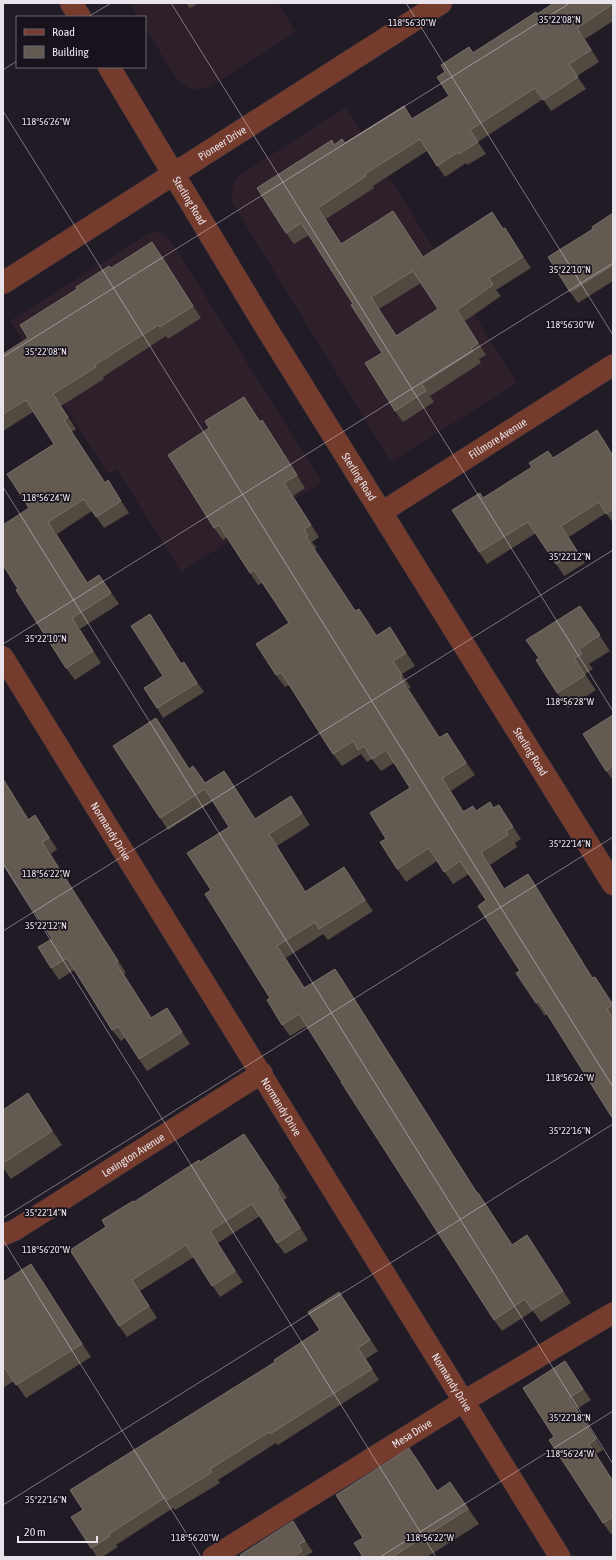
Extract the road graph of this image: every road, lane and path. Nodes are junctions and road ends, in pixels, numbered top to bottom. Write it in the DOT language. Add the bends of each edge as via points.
graph roads {
  1 [pos="72,3"];
  2 [pos="442,3"];
  3 [pos="79,16"];
  4 [pos="110,68"];
  5 [pos="173,174"];
  6 [pos="3,283"];
  7 [pos="613,365"];
  8 [pos="382,512"];
  9 [pos="3,656"];
  10 [pos="613,884"];
  11 [pos="262,1074"];
  12 [pos="3,1235"];
  13 [pos="613,1313"];
  14 [pos="464,1401"];
  15 [pos="213,1557"];
  16 [pos="560,1557"];
  1 -- 3 [label="street"];
  2 -- 5 [label="street, Pioneer Drive"];
  4 -- 5 [label="street, Sterling Road"];
  5 -- 6 [label="street, Pioneer Drive"];
  5 -- 8 [label="street, Sterling Road"];
  7 -- 8 [label="street, Fillmore Avenue"];
  8 -- 10 [label="street, Sterling Road"];
  9 -- 11 [label="street, Normandy Drive"];
  11 -- 12 [label="street, Lexington Avenue" via="15,1230"];
  11 -- 14 [label="street, Normandy Drive"];
  13 -- 14 [label="street, Mesa Drive"];
  14 -- 15 [label="street, Mesa Drive"];
  14 -- 16 [label="street, Normandy Drive"];
}
